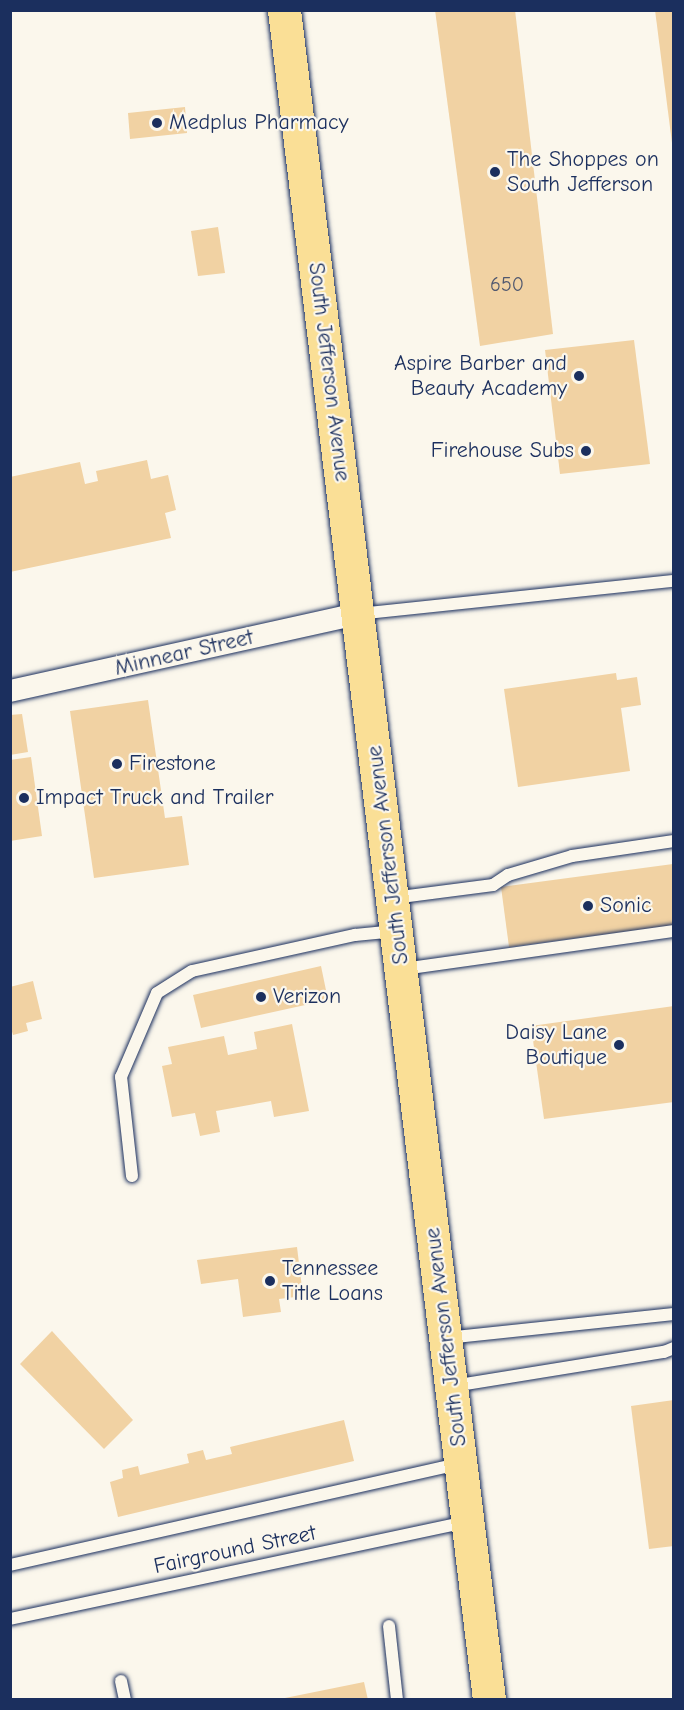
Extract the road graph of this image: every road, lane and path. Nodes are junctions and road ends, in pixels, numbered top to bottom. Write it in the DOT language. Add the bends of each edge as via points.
graph roads {
  1 [pos="284,10"];
  2 [pos="674,580"];
  3 [pos="358,614"];
  4 [pos="10,692"];
  5 [pos="674,841"];
  6 [pos="393,898"];
  7 [pos="397,931"];
  8 [pos="674,931"];
  9 [pos="402,969"];
  10 [pos="132,1176"];
  11 [pos="674,1314"];
  12 [pos="446,1338"];
  13 [pos="674,1348"];
  14 [pos="453,1386"];
  15 [pos="461,1464"];
  16 [pos="467,1522"];
  17 [pos="10,1565"];
  18 [pos="10,1619"];
  19 [pos="389,1626"];
  20 [pos="121,1681"];
  21 [pos="124,1700"];
  22 [pos="397,1700"];
  23 [pos="489,1700"];
  1 -- 3 [label="main road, South Jefferson Avenue"];
  2 -- 3 [label="lane"];
  3 -- 4 [label="street, Minnear Street"];
  3 -- 6 [label="main road, South Jefferson Avenue"];
  5 -- 6 [label="lane" via="572,856 508,875 493,885"];
  6 -- 7 [label="main road, South Jefferson Avenue"];
  7 -- 9 [label="main road, South Jefferson Avenue"];
  7 -- 10 [label="lane" via="355,935 192,971 157,993 121,1077"];
  8 -- 9 [label="lane"];
  9 -- 12 [label="main road, South Jefferson Avenue"];
  11 -- 12 [label="lane"];
  12 -- 14 [label="main road, South Jefferson Avenue"];
  13 -- 14 [label="lane"];
  14 -- 15 [label="main road, South Jefferson Avenue"];
  15 -- 16 [label="main road, South Jefferson Avenue"];
  15 -- 17 [label="lane, Fairground Street"];
  16 -- 18 [label="lane, Fairground Street"];
  16 -- 23 [label="main road, South Jefferson Avenue"];
  19 -- 22 [label="lane"];
  20 -- 21 [label="lane"];
}
